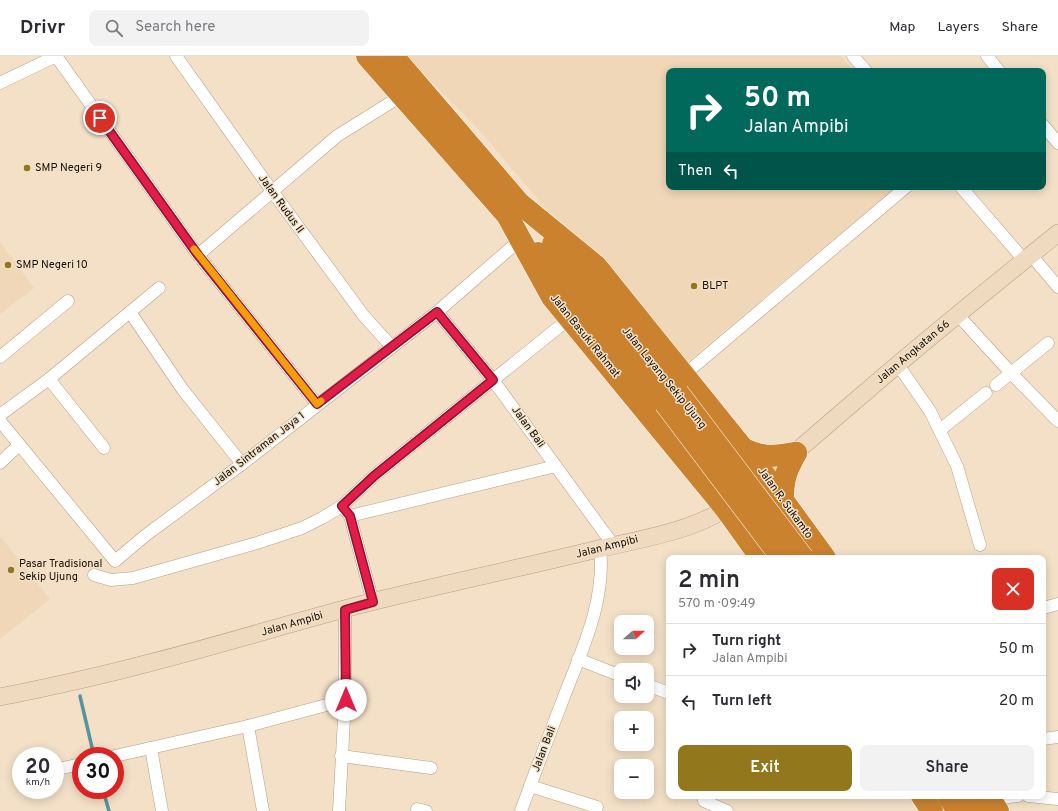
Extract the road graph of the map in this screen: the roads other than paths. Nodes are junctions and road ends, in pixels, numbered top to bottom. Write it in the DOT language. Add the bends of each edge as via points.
graph roads {
  1 [pos="56,56"];
  2 [pos="176,56"];
  3 [pos="367,56"];
  4 [pos="393,56"];
  5 [pos="987,56"];
  6 [pos="857,57"];
  7 [pos="864,68"];
  8 [pos="996,68"];
  9 [pos="0,83"];
  10 [pos="401,96"];
  11 [pos="1046,129"];
  12 [pos="1058,143"];
  13 [pos="903,190"];
  14 [pos="964,190"];
  15 [pos="272,191"];
  16 [pos="513,209"];
  17 [pos="1058,233"];
  18 [pos="520,240"];
  19 [pos="198,255"];
  20 [pos="1027,258"];
  21 [pos="1058,287"];
  22 [pos="159,288"];
  23 [pos="68,300"];
  24 [pos="130,312"];
  25 [pos="437,312"];
  26 [pos="957,314"];
  27 [pos="570,318"];
  28 [pos="1048,343"];
  29 [pos="392,347"];
  30 [pos="0,356"];
  31 [pos="898,365"];
  32 [pos="1011,373"];
  33 [pos="49,379"];
  34 [pos="493,380"];
  35 [pos="996,385"];
  36 [pos="676,390"];
  37 [pos="986,393"];
  38 [pos="317,404"];
  39 [pos="0,415"];
  40 [pos="0,421"];
  41 [pos="1058,421"];
  42 [pos="940,430"];
  43 [pos="739,443"];
  44 [pos="19,445"];
  45 [pos="104,448"];
  46 [pos="796,453"];
  47 [pos="0,463"];
  48 [pos="242,464"];
  49 [pos="690,465"];
  50 [pos="556,466"];
  51 [pos="768,475"];
  52 [pos="783,500"];
  53 [pos="342,506"];
  54 [pos="726,509"];
  55 [pos="350,516"];
  56 [pos="809,536"];
  57 [pos="980,545"];
  58 [pos="607,547"];
  59 [pos="760,555"];
  60 [pos="762,555"];
  61 [pos="780,555"];
  62 [pos="801,555"];
  63 [pos="823,555"];
  64 [pos="94,575"];
  65 [pos="373,602"];
  66 [pos="1058,604"];
  67 [pos="1046,607"];
  68 [pos="345,610"];
  69 [pos="578,660"];
  70 [pos="614,673"];
  71 [pos="654,688"];
  72 [pos="666,692"];
  73 [pos="0,697"];
  74 [pos="346,700"];
  75 [pos="248,726"];
  76 [pos="1058,737"];
  77 [pos="1046,739"];
  78 [pos="151,748"];
  79 [pos="124,754"];
  80 [pos="341,756"];
  81 [pos="432,768"];
  82 [pos="530,786"];
  83 [pos="1046,798"];
  84 [pos="924,799"];
  85 [pos="950,799"];
  86 [pos="976,799"];
  87 [pos="1007,799"];
  88 [pos="1058,799"];
  89 [pos="703,803"];
  90 [pos="988,804"];
  91 [pos="596,807"];
  92 [pos="162,811"];
  93 [pos="263,811"];
  94 [pos="339,811"];
  95 [pos="520,811"];
  96 [pos="727,811"];
  97 [pos="932,811"];
  98 [pos="958,811"];
  1 -- 9 [label="street"];
  1 -- 19 [label="street"];
  2 -- 15 [label="street, Jalan Rudus II"];
  3 -- 10 [label="highway, Jalan Basuki Rahmat"];
  4 -- 16 [label="highway, Jalan Basuki Rahmat"];
  5 -- 8 [label="street"];
  6 -- 7 [label="street"];
  10 -- 15 [label="street" via="337,136"];
  10 -- 16 [label="highway, Jalan Basuki Rahmat"];
  11 -- 12 [label="street"];
  13 -- 36 [label="street"];
  14 -- 20 [label="street"];
  15 -- 19 [label="street"];
  15 -- 29 [label="street, Jalan Rudus II" via="364,316"];
  16 -- 18 [label="highway, Jalan Basuki Rahmat"];
  16 -- 36 [label="highway, Jalan Layang Sekip Ujung"];
  16 -- 36 [label="highway, Jalan Basuki Rahmat" via="596,266"];
  17 -- 20 [label="street, Jalan Angkatan 66"];
  18 -- 25 [label="street, Jalan Sintraman Jaya 1"];
  18 -- 27 [label="highway, Jalan Basuki Rahmat" via="552,297"];
  19 -- 38 [label="street"];
  20 -- 21 [label="street"];
  20 -- 26 [label="street, Jalan Angkatan 66"];
  22 -- 24 [label="street"];
  23 -- 30 [label="street"];
  24 -- 33 [label="street"];
  24 -- 48 [label="street" via="183,390"];
  25 -- 29 [label="street, Jalan Sintraman Jaya 1"];
  25 -- 34 [label="street, Jalan Bali"];
  26 -- 31 [label="street, Jalan Angkatan 66"];
  26 -- 32 [label="street"];
  27 -- 34 [label="street"];
  27 -- 49 [label="highway, Jalan Basuki Rahmat"];
  28 -- 32 [label="street"];
  29 -- 38 [label="street, Jalan Sintraman Jaya 1"];
  31 -- 42 [label="street"];
  31 -- 46 [label="street, Jalan Angkatan 66"];
  32 -- 35 [label="street"];
  32 -- 41 [label="street"];
  33 -- 39 [label="street"];
  33 -- 45 [label="street"];
  34 -- 50 [label="street, Jalan Bali"];
  34 -- 53 [label="street" via="374,476"];
  36 -- 43 [label="highway, Jalan Basuki Rahmat"];
  36 -- 61 [label="highway, Jalan Layang Sekip Ujung, bridge"];
  36 -- 62 [label="highway, Jalan Layang Sekip Ujung, bridge"];
  37 -- 42 [label="street"];
  38 -- 48 [label="street, Jalan Sintraman Jaya 1"];
  40 -- 44 [label="street"];
  42 -- 57 [label="street" via="957,466"];
  43 -- 46 [label="highway" via="755,454 767,457"];
  43 -- 49 [label="highway" via="740,459 726,474 715,474"];
  43 -- 51 [label="highway, Jalan R. Sukamto"];
  44 -- 47 [label="street"];
  44 -- 48 [label="street, Jalan Sintraman Jaya 1" via="115,561"];
  46 -- 51 [label="street, Jalan Angkatan 66"];
  46 -- 52 [label="highway" via="786,472"];
  49 -- 54 [label="highway, Jalan Basuki Rahmat"];
  50 -- 55 [label="street"];
  50 -- 58 [label="street, Jalan Bali"];
  51 -- 52 [label="highway, Jalan R. Sukamto"];
  51 -- 54 [label="street, Jalan Angkatan 66"];
  52 -- 56 [label="highway, Jalan R. Sukamto"];
  53 -- 55 [label="street"];
  53 -- 64 [label="street" via="302,528 133,578 111,580"];
  54 -- 58 [label="street, Jalan Ampibi" via="701,521"];
  54 -- 59 [label="highway, Jalan Basuki Rahmat"];
  55 -- 65 [label="street"];
  56 -- 60 [label="highway" via="793,522 776,516 764,521 759,537"];
  56 -- 63 [label="highway, Jalan R. Sukamto"];
  58 -- 65 [label="street, Jalan Ampibi"];
  58 -- 69 [label="street, Jalan Bali" via="599,595"];
  65 -- 68 [label="street, Jalan Ampibi"];
  66 -- 67 [label="street"];
  68 -- 73 [label="street, Jalan Ampibi" via="149,664"];
  68 -- 74 [label="street"];
  69 -- 70 [label="street"];
  69 -- 82 [label="street, Jalan Bali"];
  71 -- 72 [label="street"];
  74 -- 75 [label="street"];
  74 -- 80 [label="street"];
  75 -- 78 [label="street"];
  75 -- 93 [label="street"];
  76 -- 77 [label="street"];
  78 -- 79 [label="street"];
  78 -- 92 [label="street"];
  80 -- 81 [label="street"];
  80 -- 94 [label="street"];
  82 -- 91 [label="street"];
  82 -- 95 [label="street, Jalan Bali"];
  83 -- 88 [label="street"];
  84 -- 97 [label="highway"];
  85 -- 98 [label="highway"];
  86 -- 90 [label="highway"];
  87 -- 90 [label="street"];
  89 -- 96 [label="street"];
}
